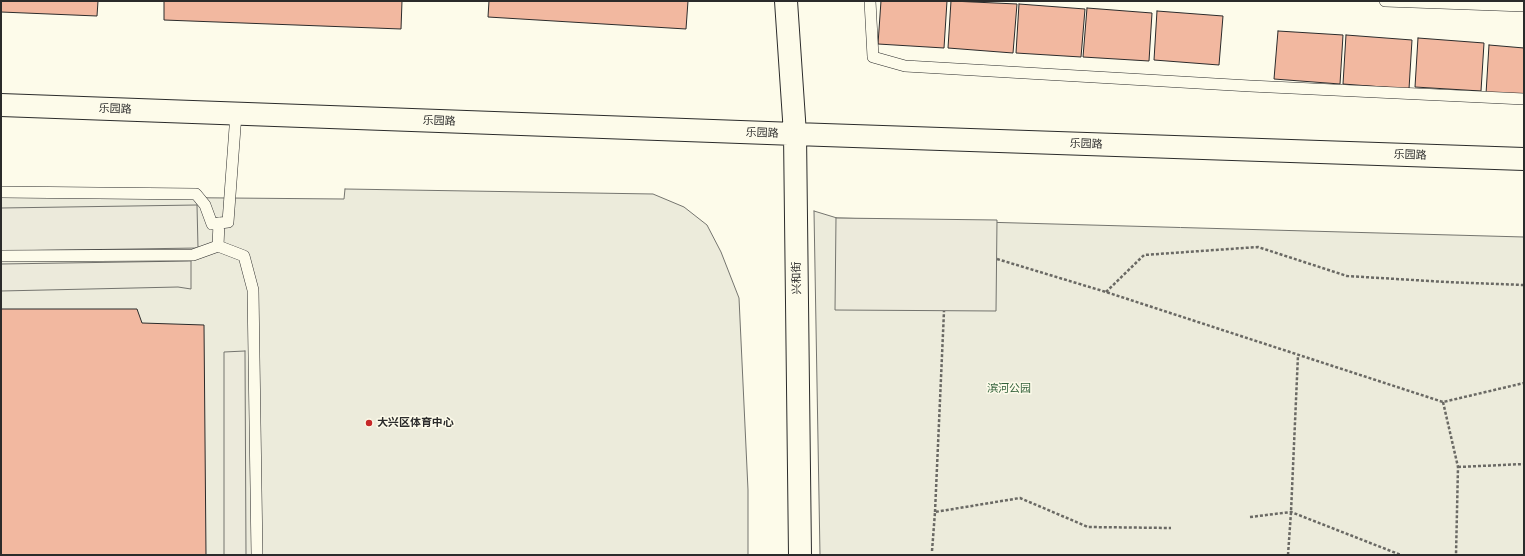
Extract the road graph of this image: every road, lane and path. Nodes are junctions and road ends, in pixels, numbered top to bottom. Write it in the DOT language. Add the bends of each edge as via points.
graph roads {
  1 [pos="786,1"];
  2 [pos="870,1"];
  3 [pos="1385,1"];
  4 [pos="1524,6"];
  5 [pos="1524,99"];
  6 [pos="1,105"];
  7 [pos="236,114"];
  8 [pos="795,134"];
  9 [pos="1524,159"];
  10 [pos="1,192"];
  11 [pos="219,223"];
  12 [pos="218,246"];
  13 [pos="1,256"];
  14 [pos="997,259"];
  15 [pos="1524,285"];
  16 [pos="1106,292"];
  17 [pos="944,310"];
  18 [pos="1298,355"];
  19 [pos="1524,383"];
  20 [pos="1443,402"];
  21 [pos="1524,464"];
  22 [pos="1458,467"];
  23 [pos="935,512"];
  24 [pos="1291,512"];
  25 [pos="1250,517"];
  26 [pos="1171,528"];
  27 [pos="932,551"];
  28 [pos="257,555"];
  29 [pos="800,555"];
  30 [pos="1288,555"];
  31 [pos="1401,555"];
  32 [pos="1456,555"];
  1 -- 8 [label="street, 兴和街"];
  2 -- 5 [label="lane" via="874,58 905,66"];
  3 -- 4 [label="lane"];
  6 -- 7 [label="street, 乐园路"];
  7 -- 8 [label="street, 乐园路"];
  7 -- 11 [label="lane" via="228,222"];
  8 -- 9 [label="street, 乐园路"];
  8 -- 29 [label="street, 兴和街"];
  10 -- 11 [label="lane" via="196,194 206,205 212,224"];
  11 -- 12 [label="lane"];
  12 -- 13 [label="lane" via="193,255"];
  12 -- 28 [label="lane" via="244,256 253,290"];
  14 -- 16 [label="path"];
  15 -- 16 [label="path" via="1347,276 1258,247 1144,256"];
  16 -- 18 [label="path"];
  17 -- 23 [label="path"];
  18 -- 20 [label="path"];
  18 -- 24 [label="path"];
  19 -- 20 [label="path"];
  20 -- 22 [label="path"];
  21 -- 22 [label="path"];
  22 -- 32 [label="path"];
  23 -- 26 [label="path" via="1020,498 1088,527"];
  23 -- 27 [label="path"];
  24 -- 25 [label="path"];
  24 -- 30 [label="path"];
  24 -- 31 [label="path"];
}
